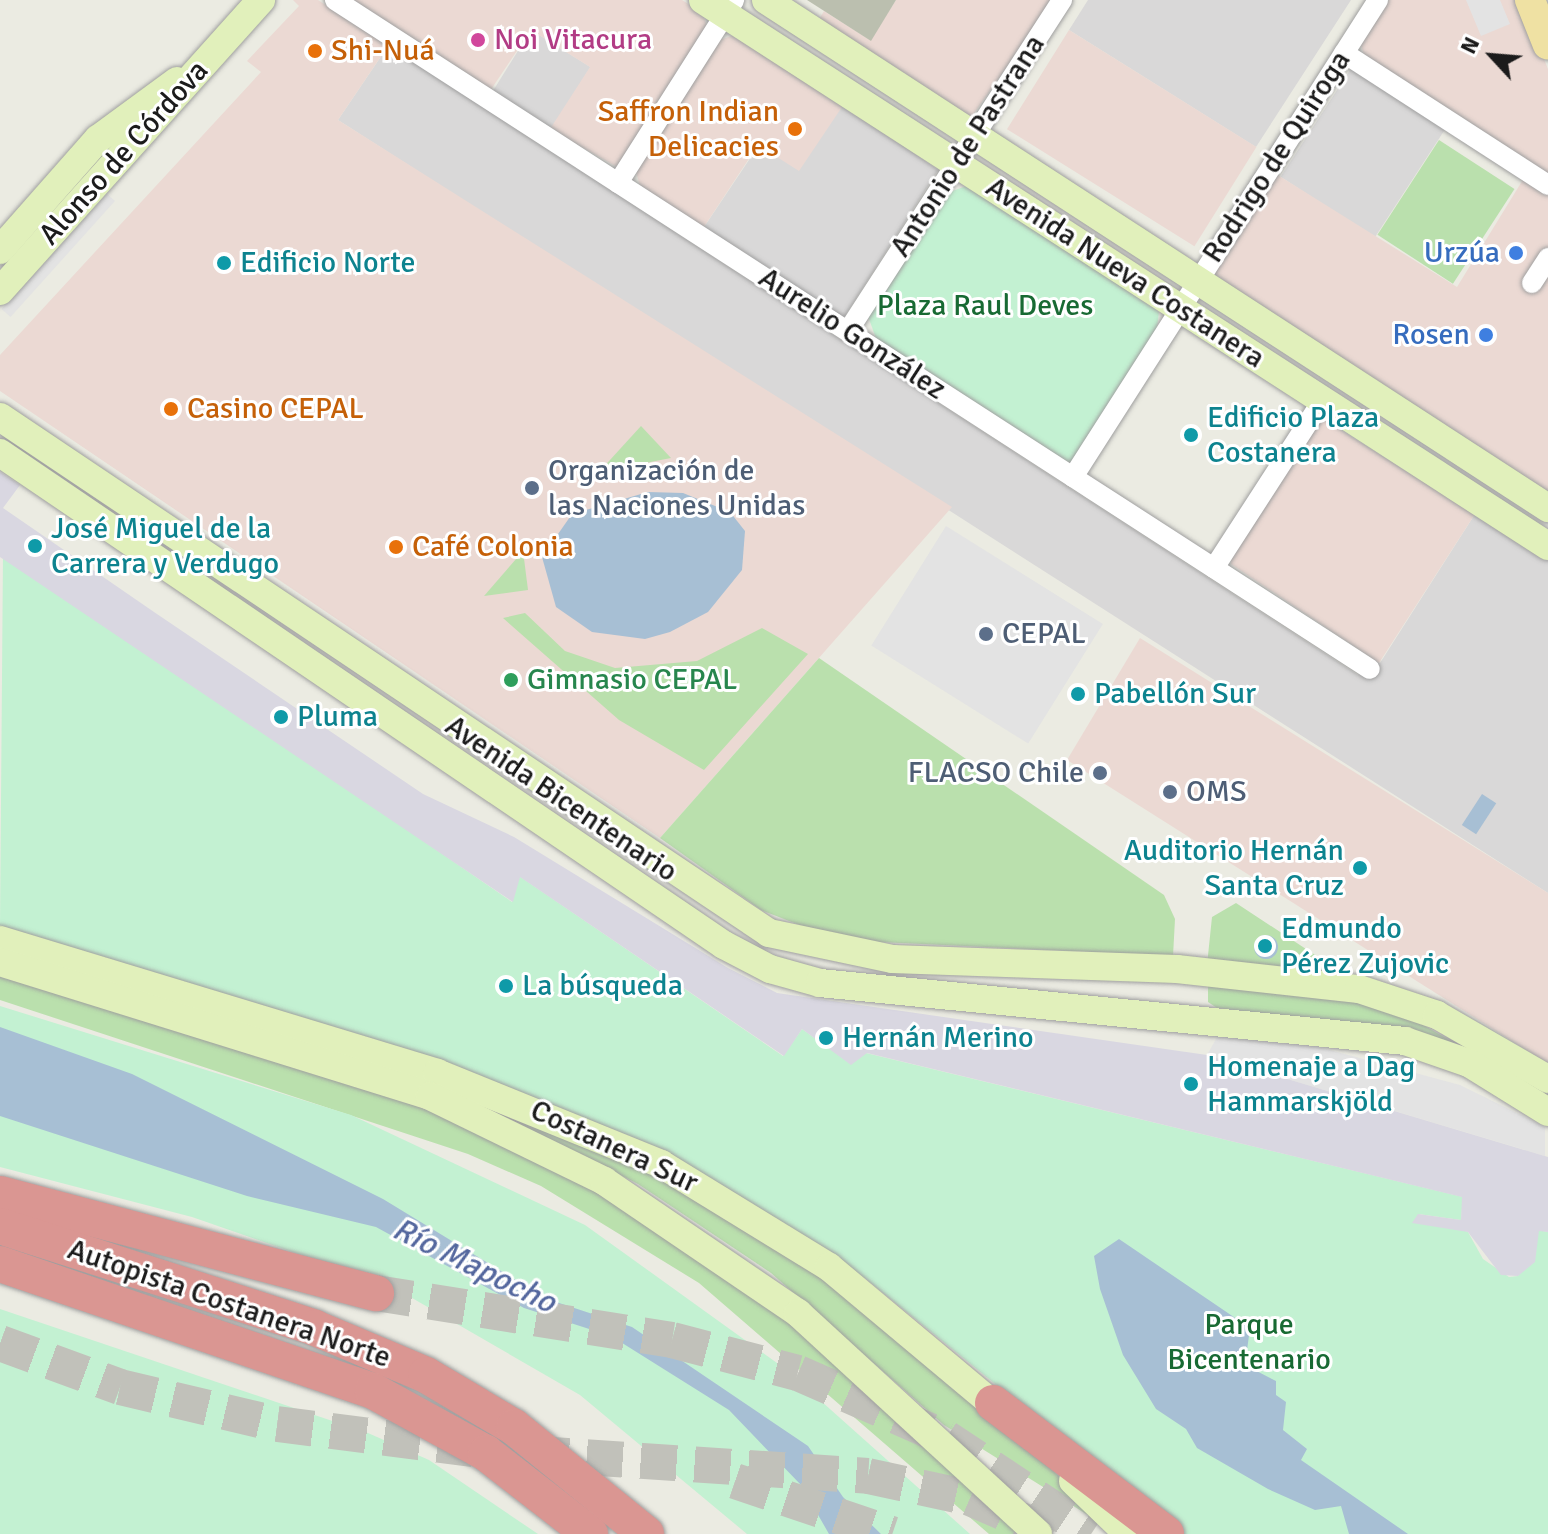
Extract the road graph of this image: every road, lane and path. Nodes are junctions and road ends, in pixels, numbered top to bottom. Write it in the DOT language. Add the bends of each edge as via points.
graph roads {
  1 [pos="261,0"];
  2 [pos="335,0"];
  3 [pos="766,0"];
  4 [pos="1062,0"];
  5 [pos="1378,0"];
  6 [pos="1530,0"];
  7 [pos="721,5"];
  8 [pos="1548,45"];
  9 [pos="1344,53"];
  10 [pos="129,135"];
  11 [pos="975,135"];
  12 [pos="956,164"];
  13 [pos="618,183"];
  14 [pos="1548,185"];
  15 [pos="0,250"];
  16 [pos="1548,258"];
  17 [pos="1197,281"];
  18 [pos="1532,283"];
  19 [pos="0,291"];
  20 [pos="1180,309"];
  21 [pos="848,331"];
  22 [pos="1322,401"];
  23 [pos="0,417"];
  24 [pos="0,453"];
  25 [pos="1073,477"];
  26 [pos="1520,489"];
  27 [pos="1548,508"];
  28 [pos="1513,523"];
  29 [pos="1548,546"];
  30 [pos="1214,568"];
  31 [pos="1370,669"];
  32 [pos="0,940"];
  33 [pos="0,962"];
  34 [pos="1548,1079"];
  35 [pos="1548,1112"];
  36 [pos="0,1194"];
  37 [pos="0,1226"];
  38 [pos="699,1241"];
  39 [pos="0,1264"];
  40 [pos="376,1293"];
  41 [pos="993,1403"];
  42 [pos="590,1534"];
  43 [pos="646,1534"];
  44 [pos="1011,1534"];
  45 [pos="1038,1534"];
  46 [pos="1128,1534"];
  47 [pos="1166,1534"];
  1 -- 10 [label="main road, Alonso de Córdova"];
  2 -- 13 [label="street, Aurelio González"];
  3 -- 11 [label="main road, Avenida Nueva Costanera"];
  4 -- 11 [label="street, Antonio de Pastrana"];
  5 -- 9 [label="street, Rodrigo de Quiroga"];
  6 -- 8 [label="main road"];
  7 -- 12 [label="main road, Avenida Nueva Costanera"];
  7 -- 13 [label="street"];
  9 -- 14 [label="street"];
  9 -- 17 [label="street, Rodrigo de Quiroga"];
  10 -- 15 [label="main road, Alonso de Córdova" via="98,139"];
  10 -- 19 [label="main road, Alonso de Córdova"];
  11 -- 12 [label="street, Antonio de Pastrana"];
  11 -- 17 [label="main road, Avenida Nueva Costanera"];
  12 -- 20 [label="main road, Avenida Nueva Costanera"];
  12 -- 21 [label="street, Antonio de Pastrana"];
  13 -- 21 [label="street, Aurelio González"];
  16 -- 18 [label="street"];
  17 -- 20 [label="street, Rodrigo de Quiroga"];
  17 -- 26 [label="main road, Avenida Nueva Costanera"];
  20 -- 22 [label="main road, Avenida Nueva Costanera"];
  20 -- 25 [label="street, Rodrigo de Quiroga"];
  21 -- 25 [label="street, Aurelio González"];
  22 -- 28 [label="main road, Avenida Nueva Costanera"];
  22 -- 30 [label="street"];
  23 -- 34 [label="main road, Avenida Bicentenario" via="769,933 892,959 1196,970 1382,995 1437,1015"];
  24 -- 35 [label="main road, Avenida Bicentenario" via="724,945 770,969 820,983 1405,1041 1469,1063"];
  25 -- 30 [label="street, Aurelio González"];
  26 -- 27 [label="main road, Avenida Nueva Costanera"];
  26 -- 28 [label="main road"];
  28 -- 29 [label="main road, Avenida Nueva Costanera"];
  30 -- 31 [label="street, Aurelio González"];
  32 -- 41 [label="main road, Costanera Sur" via="437,1073 661,1164 829,1267"];
  33 -- 38 [label="main road, Costanera Sur" via="430,1096 552,1152"];
  36 -- 40 [label="highway"];
  37 -- 43 [label="highway, Autopista Costanera Norte" via="315,1328 426,1375 514,1427"];
  38 -- 44 [label="main road, Costanera Sur"];
  38 -- 45 [label="main road, Costanera Sur" via="798,1313"];
  39 -- 42 [label="highway, Autopista Costanera Norte" via="373,1391 486,1453"];
  41 -- 46 [label="main road, Costanera Sur"];
  41 -- 47 [label="highway"];
}
